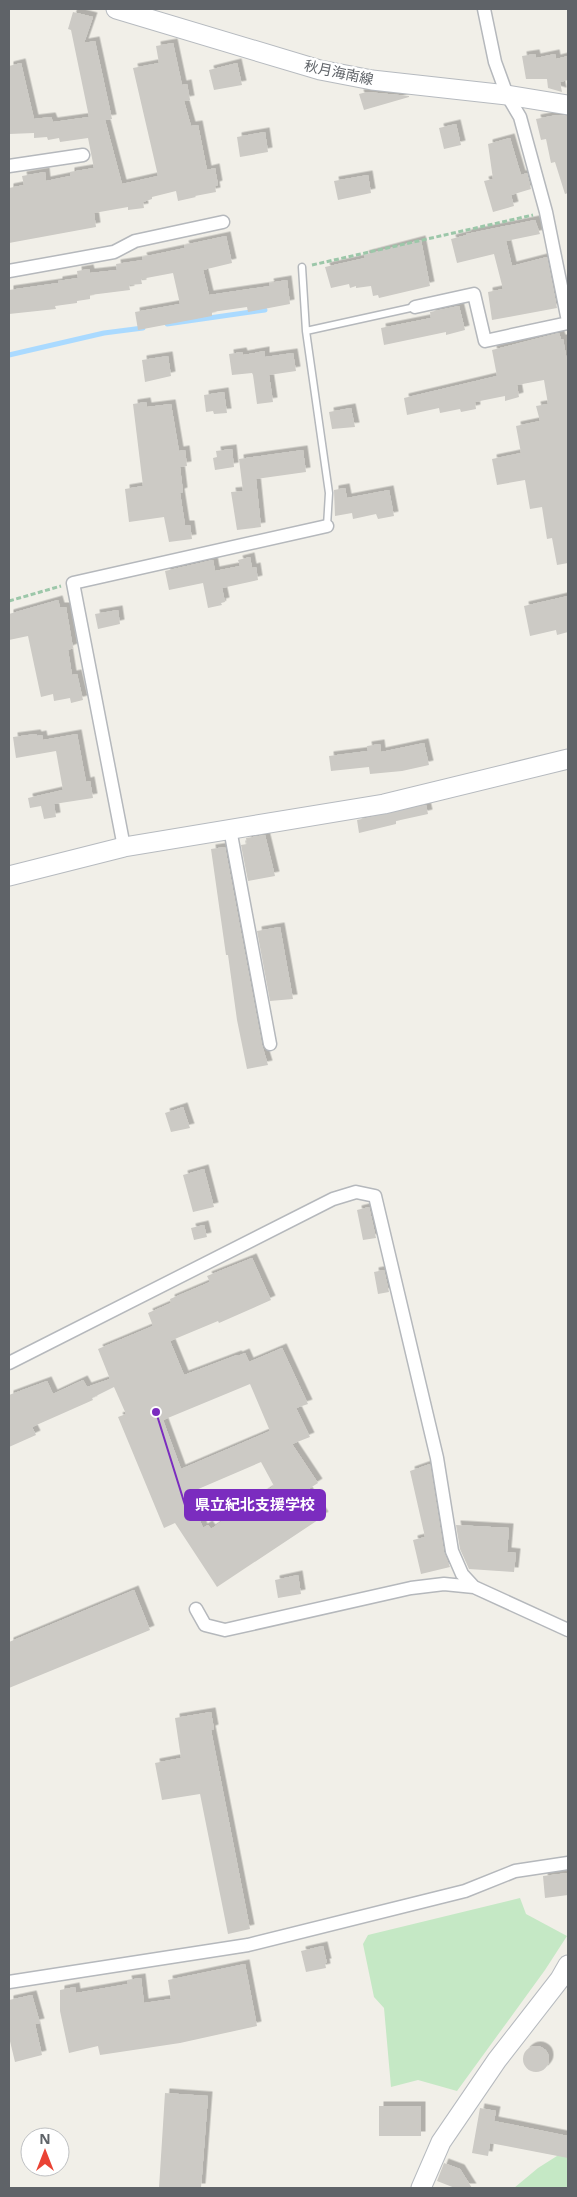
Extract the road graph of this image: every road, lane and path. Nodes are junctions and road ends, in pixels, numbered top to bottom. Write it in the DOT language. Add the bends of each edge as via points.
graph roads {
  1 [pos="116,9"];
  2 [pos="484,9"];
  3 [pos="507,95"];
  4 [pos="568,105"];
  5 [pos="83,155"];
  6 [pos="9,166"];
  7 [pos="546,212"];
  8 [pos="223,222"];
  9 [pos="302,267"];
  10 [pos="9,271"];
  11 [pos="415,307"];
  12 [pos="568,322"];
  13 [pos="306,331"];
  14 [pos="328,526"];
  15 [pos="73,583"];
  16 [pos="9,601"];
  17 [pos="568,759"];
  18 [pos="230,829"];
  19 [pos="124,847"];
  20 [pos="9,876"];
  21 [pos="270,1044"];
  22 [pos="9,1363"];
  23 [pos="474,1587"];
  24 [pos="196,1609"];
  25 [pos="568,1630"];
  26 [pos="568,1863"];
  27 [pos="568,1965"];
  28 [pos="9,1982"];
  29 [pos="421,2188"];
  1 -- 3 [label="street, 秋月海南線" via="320,70 372,80"];
  2 -- 3 [label="street" via="495,62"];
  3 -- 4 [label="street, 秋月海南線"];
  3 -- 7 [label="street" via="520,117"];
  5 -- 6 [label="street"];
  7 -- 9 [label="path"];
  7 -- 12 [label="street"];
  8 -- 10 [label="street" via="135,241 114,252"];
  9 -- 13 [label="lane"];
  11 -- 12 [label="street" via="474,294 485,341"];
  11 -- 13 [label="lane"];
  13 -- 14 [label="lane" via="329,493"];
  14 -- 15 [label="street"];
  15 -- 16 [label="path"];
  15 -- 19 [label="street"];
  17 -- 18 [label="street" via="384,804"];
  18 -- 19 [label="street"];
  18 -- 21 [label="street"];
  19 -- 20 [label="street"];
  22 -- 23 [label="street" via="333,1199 356,1192 376,1196 437,1458 452,1551 462,1574"];
  23 -- 24 [label="street" via="444,1584 411,1588 225,1630 205,1625"];
  23 -- 25 [label="street"];
  26 -- 28 [label="street" via="515,1871 465,1891 248,1945"];
  27 -- 29 [label="street" via="496,2060 441,2142"];
}
